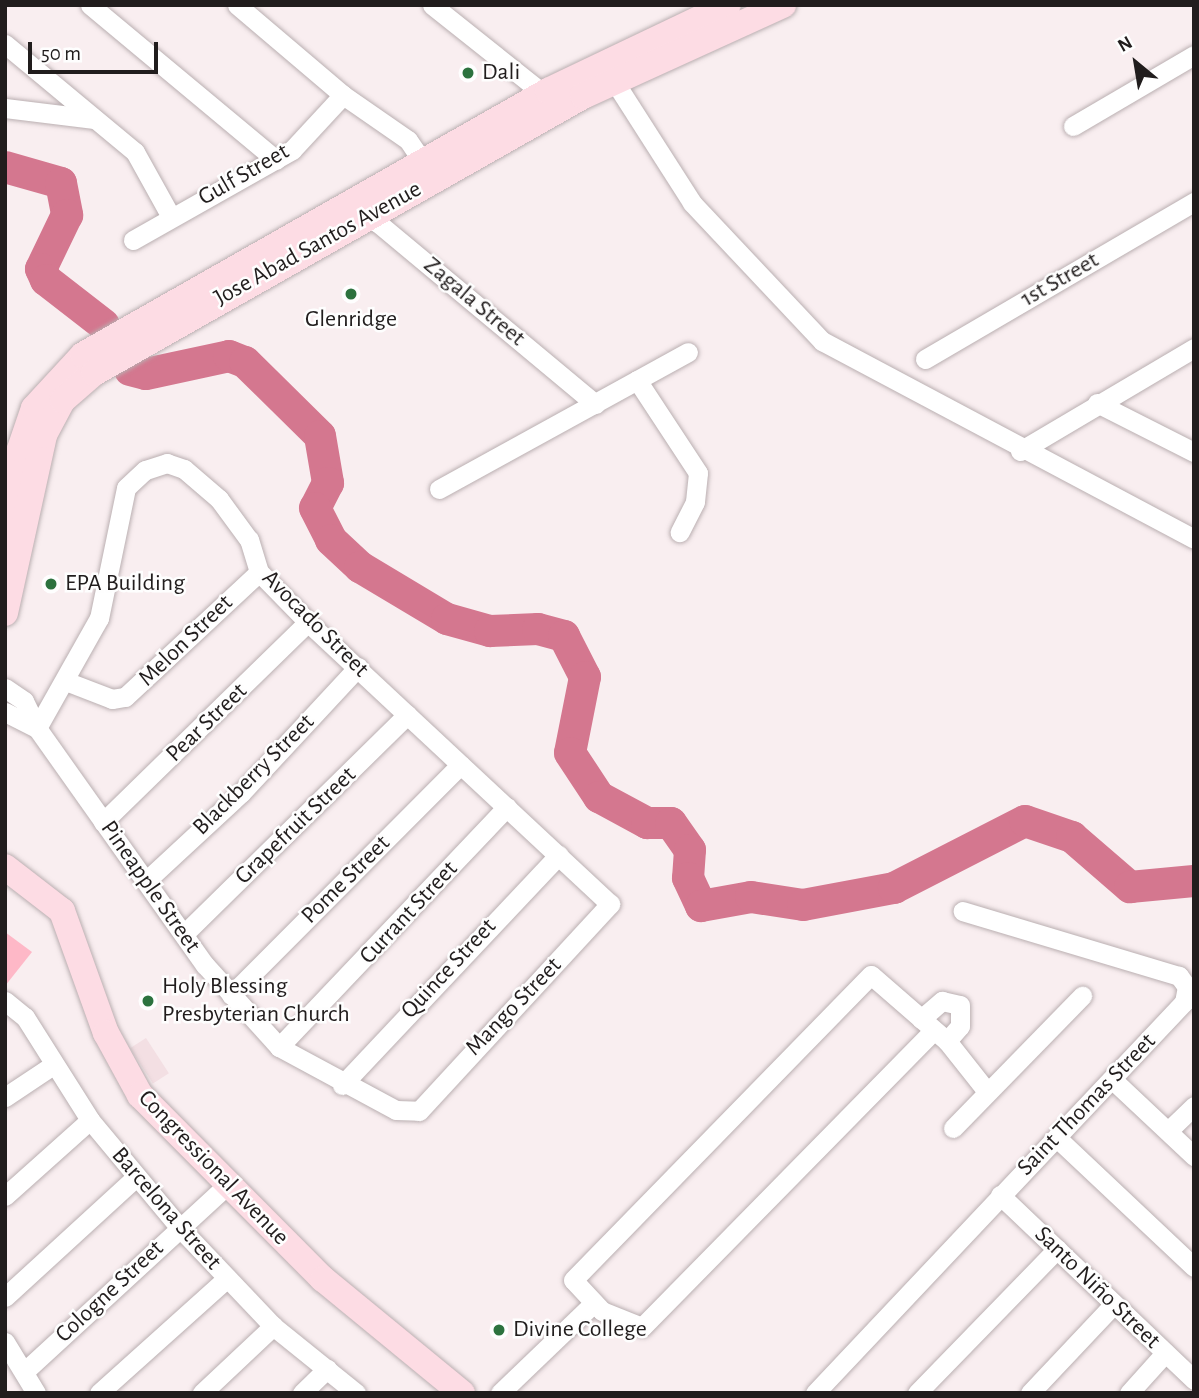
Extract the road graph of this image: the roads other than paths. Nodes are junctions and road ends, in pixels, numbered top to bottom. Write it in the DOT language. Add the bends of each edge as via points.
graph roads {
  1 [pos="90,5"];
  2 [pos="237,5"];
  3 [pos="727,5"];
  4 [pos="783,5"];
  5 [pos="437,7"];
  6 [pos="5,44"];
  7 [pos="1194,55"];
  8 [pos="608,71"];
  9 [pos="343,95"];
  10 [pos="553,100"];
  11 [pos="5,108"];
  12 [pos="96,119"];
  13 [pos="1073,126"];
  14 [pos="276,160"];
  15 [pos="424,172"];
  16 [pos="1194,202"];
  17 [pos="366,204"];
  18 [pos="171,217"];
  19 [pos="133,240"];
  20 [pos="688,352"];
  21 [pos="1190,354"];
  22 [pos="925,359"];
  23 [pos="88,364"];
  24 [pos="637,380"];
  25 [pos="595,404"];
  26 [pos="1097,404"];
  27 [pos="1020,451"];
  28 [pos="1194,452"];
  29 [pos="439,489"];
  30 [pos="680,533"];
  31 [pos="5,534"];
  32 [pos="1194,539"];
  33 [pos="259,572"];
  34 [pos="5,613"];
  35 [pos="308,622"];
  36 [pos="358,667"];
  37 [pos="68,682"];
  38 [pos="5,688"];
  39 [pos="5,712"];
  40 [pos="407,715"];
  41 [pos="37,728"];
  42 [pos="460,765"];
  43 [pos="507,807"];
  44 [pos="103,822"];
  45 [pos="559,855"];
  46 [pos="5,867"];
  47 [pos="147,880"];
  48 [pos="610,904"];
  49 [pos="963,911"];
  50 [pos="184,934"];
  51 [pos="231,995"];
  52 [pos="1082,996"];
  53 [pos="5,1001"];
  54 [pos="933,1031"];
  55 [pos="279,1047"];
  56 [pos="52,1065"];
  57 [pos="1114,1082"];
  58 [pos="342,1085"];
  59 [pos="985,1090"];
  60 [pos="5,1097"];
  61 [pos="1194,1106"];
  62 [pos="419,1111"];
  63 [pos="90,1120"];
  64 [pos="953,1128"];
  65 [pos="1168,1131"];
  66 [pos="1057,1138"];
  67 [pos="1194,1156"];
  68 [pos="135,1177"];
  69 [pos="227,1185"];
  70 [pos="1000,1195"];
  71 [pos="5,1196"];
  72 [pos="180,1228"];
  73 [pos="1056,1249"];
  74 [pos="1194,1267"];
  75 [pos="227,1278"];
  76 [pos="5,1297"];
  77 [pos="1113,1305"];
  78 [pos="598,1307"];
  79 [pos="273,1325"];
  80 [pos="5,1342"];
  81 [pos="1165,1353"];
  82 [pos="327,1369"];
  83 [pos="25,1371"];
  84 [pos="1194,1380"];
  85 [pos="36,1393"];
  86 [pos="99,1393"];
  87 [pos="202,1393"];
  88 [pos="302,1393"];
  89 [pos="356,1393"];
  90 [pos="461,1393"];
  91 [pos="500,1393"];
  92 [pos="516,1393"];
  93 [pos="815,1393"];
  94 [pos="918,1393"];
  95 [pos="1030,1393"];
  96 [pos="1129,1393"];
  1 -- 14 [label="street"];
  2 -- 9 [label="street"];
  3 -- 8 [label="main road, Jose Abad Santos Avenue"];
  4 -- 8 [label="main road, Jose Abad Santos Avenue"];
  5 -- 10 [label="street"];
  6 -- 12 [label="street"];
  7 -- 13 [label="street"];
  8 -- 10 [label="main road, Jose Abad Santos Avenue"];
  8 -- 27 [label="street" via="692,203 812,333"];
  9 -- 14 [label="street, Gulf Street"];
  9 -- 15 [label="street" via="391,132 408,139"];
  10 -- 15 [label="main road, Jose Abad Santos Avenue"];
  11 -- 12 [label="street"];
  12 -- 18 [label="street" via="135,152"];
  14 -- 18 [label="street, Gulf Street"];
  15 -- 17 [label="main road, Jose Abad Santos Avenue"];
  16 -- 22 [label="street, 1st Street"];
  17 -- 23 [label="main road, Jose Abad Santos Avenue"];
  17 -- 25 [label="street, Zagala Street"];
  18 -- 19 [label="street, Gulf Street"];
  20 -- 24 [label="street"];
  21 -- 26 [label="street"];
  23 -- 31 [label="main road, Jose Abad Santos Avenue" via="47,388 30,417"];
  23 -- 34 [label="main road, Jose Abad Santos Avenue" via="44,435"];
  24 -- 25 [label="street"];
  24 -- 30 [label="street" via="698,473 695,502"];
  25 -- 29 [label="street"];
  26 -- 27 [label="street"];
  26 -- 28 [label="street"];
  27 -- 32 [label="street"];
  33 -- 35 [label="street, Avocado Street"];
  33 -- 37 [label="street, Melon Street" via="125,697 112,699"];
  33 -- 37 [label="street, Avocado Street" via="249,540 219,499 184,469 167,463 145,470 126,488 99,618"];
  35 -- 36 [label="street, Avocado Street"];
  35 -- 44 [label="street, Pear Street"];
  36 -- 40 [label="street, Avocado Street"];
  36 -- 47 [label="street, Blackberry Street" via="241,793"];
  37 -- 41 [label="street, Avocado Street"];
  38 -- 41 [label="street, Pineapple Street" via="24,701"];
  39 -- 41 [label="street, Pineapple Street"];
  40 -- 42 [label="street, Avocado Street"];
  40 -- 50 [label="street, Grapefruit Street"];
  41 -- 44 [label="street, Pineapple Street"];
  42 -- 43 [label="street, Avocado Street"];
  42 -- 51 [label="street, Pome Street"];
  43 -- 45 [label="street, Avocado Street"];
  43 -- 55 [label="street, Currant Street"];
  44 -- 47 [label="street, Pineapple Street"];
  45 -- 48 [label="street, Avocado Street"];
  45 -- 58 [label="street, Quince Street"];
  46 -- 69 [label="main road, Congressional Avenue" via="62,911 127,1075"];
  47 -- 50 [label="street, Pineapple Street"];
  48 -- 62 [label="street, Mango Street"];
  49 -- 57 [label="street, Saint Thomas Street" via="1179,976 1187,987 1184,1002"];
  50 -- 51 [label="street, Pineapple Street"];
  51 -- 55 [label="street, Pineapple Street"];
  52 -- 59 [label="street"];
  53 -- 56 [label="street, Barcelona Street" via="25,1017"];
  54 -- 59 [label="street"];
  54 -- 78 [label="street" via="642,1327"];
  54 -- 78 [label="street" via="871,975 573,1280"];
  55 -- 58 [label="street, Pineapple Street"];
  56 -- 60 [label="street"];
  56 -- 63 [label="street, Barcelona Street"];
  57 -- 65 [label="street"];
  57 -- 66 [label="street, Saint Thomas Street"];
  58 -- 62 [label="street, Pineapple Street" via="396,1110"];
  59 -- 64 [label="street"];
  61 -- 65 [label="street"];
  63 -- 68 [label="street, Barcelona Street"];
  63 -- 71 [label="street"];
  65 -- 67 [label="street"];
  66 -- 70 [label="street, Saint Thomas Street"];
  66 -- 74 [label="street"];
  68 -- 72 [label="street, Barcelona Street"];
  68 -- 76 [label="street"];
  69 -- 72 [label="street, Cologne Street"];
  69 -- 90 [label="main road, Congressional Avenue" via="323,1279"];
  70 -- 73 [label="street, Santo Niño Street"];
  70 -- 93 [label="street, Saint Thomas Street"];
  72 -- 75 [label="street, Barcelona Street"];
  72 -- 83 [label="street, Cologne Street"];
  73 -- 77 [label="street, Santo Niño Street"];
  73 -- 94 [label="street"];
  75 -- 79 [label="street, Barcelona Street"];
  75 -- 86 [label="street"];
  77 -- 81 [label="street, Santo Niño Street"];
  77 -- 95 [label="street"];
  78 -- 91 [label="street"];
  78 -- 92 [label="street"];
  79 -- 82 [label="street, Barcelona Street"];
  79 -- 87 [label="street"];
  80 -- 83 [label="street"];
  81 -- 84 [label="street, Santo Niño Street"];
  81 -- 96 [label="street"];
  82 -- 88 [label="street"];
  82 -- 89 [label="street, Barcelona Street"];
  83 -- 85 [label="street"];
}
